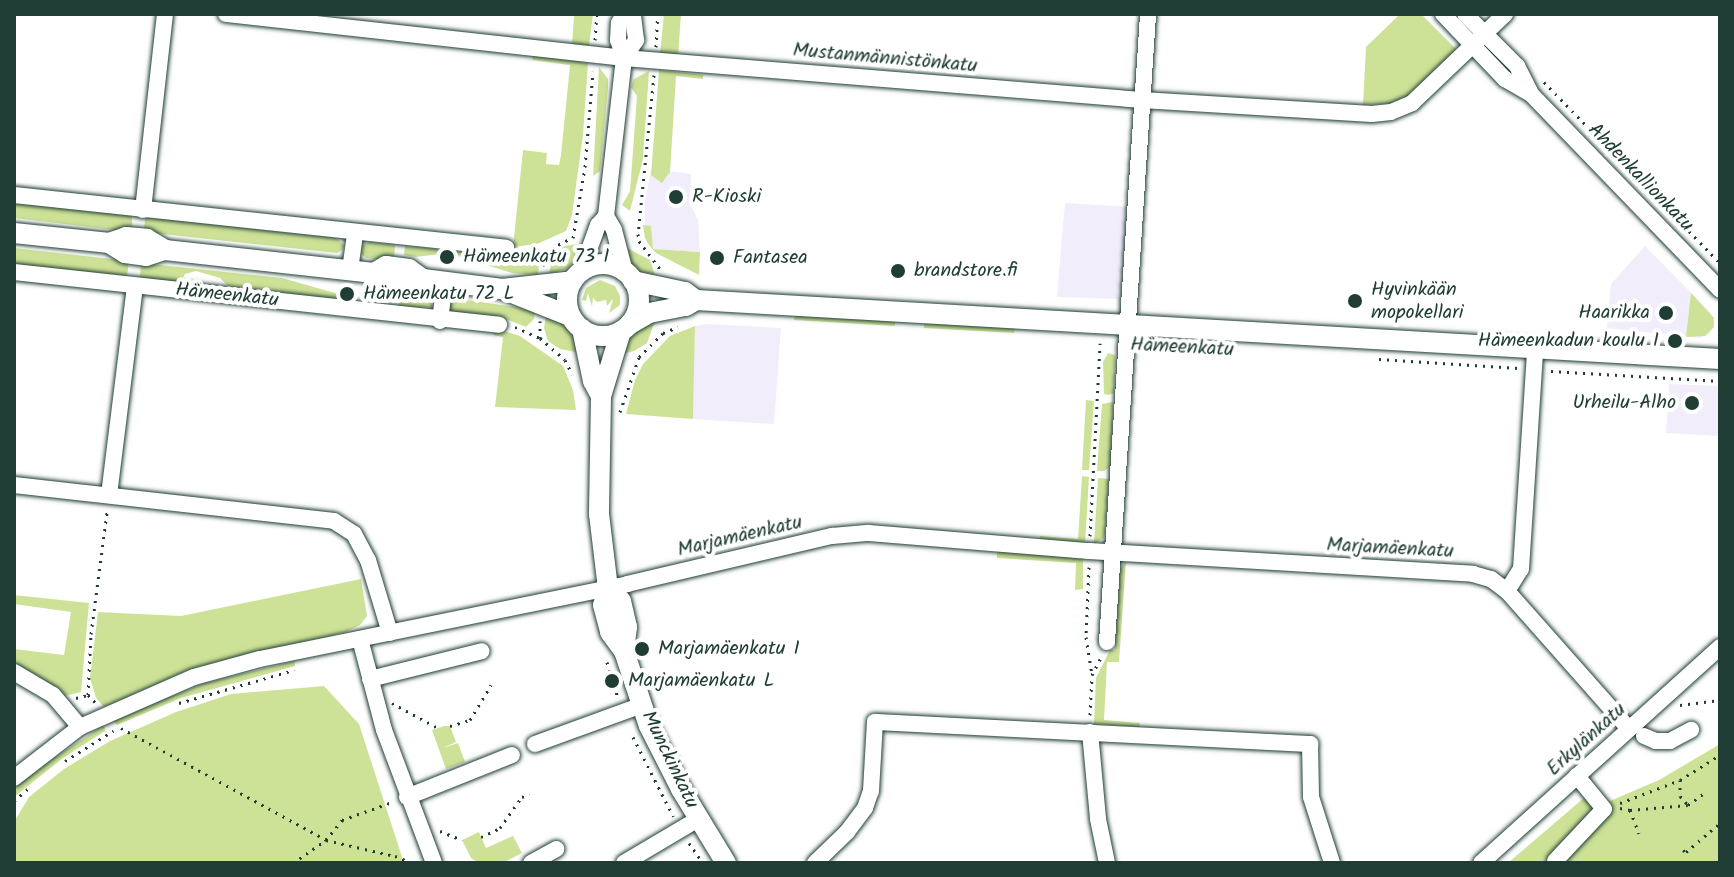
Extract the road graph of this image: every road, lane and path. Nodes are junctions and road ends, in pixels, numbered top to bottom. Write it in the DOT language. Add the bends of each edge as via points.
graph roads {
  1 [pos="165,14"];
  2 [pos="226,14"];
  3 [pos="597,14"];
  4 [pos="624,14"];
  5 [pos="633,14"];
  6 [pos="658,14"];
  7 [pos="1148,14"];
  8 [pos="1443,14"];
  9 [pos="1465,14"];
  10 [pos="1505,14"];
  11 [pos="1479,40"];
  12 [pos="594,55"];
  13 [pos="624,58"];
  14 [pos="655,60"];
  15 [pos="1535,71"];
  16 [pos="1142,100"];
  17 [pos="14,195"];
  18 [pos="143,210"];
  19 [pos="606,216"];
  20 [pos="14,233"];
  21 [pos="355,233"];
  22 [pos="573,238"];
  23 [pos="506,248"];
  24 [pos="544,252"];
  25 [pos="1720,262"];
  26 [pos="661,268"];
  27 [pos="350,270"];
  28 [pos="14,272"];
  29 [pos="577,276"];
  30 [pos="629,276"];
  31 [pos="445,282"];
  32 [pos="135,286"];
  33 [pos="502,289"];
  34 [pos="1720,290"];
  35 [pos="696,300"];
  36 [pos="440,321"];
  37 [pos="576,322"];
  38 [pos="687,324"];
  39 [pos="499,325"];
  40 [pos="626,327"];
  41 [pos="1125,335"];
  42 [pos="1372,358"];
  43 [pos="1720,359"];
  44 [pos="1534,360"];
  45 [pos="1720,381"];
  46 [pos="601,396"];
  47 [pos="619,421"];
  48 [pos="14,485"];
  49 [pos="109,495"];
  50 [pos="1089,551"];
  51 [pos="1113,552"];
  52 [pos="608,588"];
  53 [pos="1507,591"];
  54 [pos="390,633"];
  55 [pos="360,639"];
  56 [pos="1107,642"];
  57 [pos="1720,647"];
  58 [pos="482,651"];
  59 [pos="307,666"];
  60 [pos="14,672"];
  61 [pos="1092,675"];
  62 [pos="370,679"];
  63 [pos="491,685"];
  64 [pos="88,695"];
  65 [pos="386,700"];
  66 [pos="1720,700"];
  67 [pos="178,703"];
  68 [pos="642,705"];
  69 [pos="1679,706"];
  70 [pos="136,721"];
  71 [pos="450,726"];
  72 [pos="80,727"];
  73 [pos="121,728"];
  74 [pos="438,728"];
  75 [pos="1691,730"];
  76 [pos="1090,732"];
  77 [pos="1637,733"];
  78 [pos="535,744"];
  79 [pos="512,755"];
  80 [pos="1720,755"];
  81 [pos="62,762"];
  82 [pos="1577,776"];
  83 [pos="14,778"];
  84 [pos="1680,780"];
  85 [pos="32,786"];
  86 [pos="529,794"];
  87 [pos="1703,794"];
  88 [pos="407,797"];
  89 [pos="14,801"];
  90 [pos="1688,805"];
  91 [pos="1604,809"];
  92 [pos="1630,810"];
  93 [pos="698,819"];
  94 [pos="1720,823"];
  95 [pos="1639,833"];
  96 [pos="433,834"];
  97 [pos="481,837"];
  98 [pos="326,840"];
  99 [pos="462,840"];
  100 [pos="556,849"];
  101 [pos="1683,850"];
  102 [pos="1561,862"];
  103 [pos="293,863"];
  104 [pos="412,863"];
  105 [pos="434,863"];
  106 [pos="531,863"];
  107 [pos="624,863"];
  108 [pos="726,863"];
  109 [pos="815,863"];
  110 [pos="1107,863"];
  111 [pos="1332,863"];
  112 [pos="1481,863"];
  1 -- 18 [label="street"];
  2 -- 12 [label="street, Mustanmännistönkatu"];
  3 -- 12 [label="path"];
  4 -- 13 [label="street" via="618,40"];
  5 -- 13 [label="street" via="636,40"];
  6 -- 14 [label="path"];
  7 -- 16 [label="street"];
  8 -- 11 [label="street, Ahdenkallionkatu"];
  9 -- 11 [label="street, Ahdenkallionkatu"];
  10 -- 11 [label="street, Mustanmännistönkatu"];
  11 -- 16 [label="street, Mustanmännistönkatu" via="1412,103 1391,112"];
  11 -- 34 [label="street, Ahdenkallionkatu" via="1505,79 1531,94"];
  12 -- 13 [label="street, Mustanmännistönkatu"];
  12 -- 22 [label="path"];
  13 -- 14 [label="street, Mustanmännistönkatu"];
  13 -- 19 [label="street"];
  14 -- 16 [label="street, Mustanmännistönkatu"];
  14 -- 26 [label="path" via="638,234"];
  15 -- 25 [label="path"];
  16 -- 41 [label="street"];
  17 -- 18 [label="street"];
  18 -- 21 [label="street"];
  19 -- 29 [label="street"];
  19 -- 30 [label="street"];
  20 -- 27 [label="main road, Hämeenkatu" via="109,243 125,253 146,256 165,250"];
  21 -- 23 [label="street"];
  21 -- 27 [label="street"];
  23 -- 24 [label="path"];
  27 -- 31 [label="main road, Hämeenkatu" via="407,286 423,279"];
  28 -- 32 [label="street, Hämeenkatu"];
  29 -- 30 [label="main road" via="604,264"];
  29 -- 33 [label="main road, Hämeenkatu"];
  29 -- 37 [label="main road" via="567,304"];
  30 -- 35 [label="main road, Hämeenkatu"];
  30 -- 40 [label="main road" via="639,302"];
  31 -- 33 [label="main road, Hämeenkatu"];
  31 -- 36 [label="street"];
  32 -- 36 [label="street, Hämeenkatu"];
  32 -- 49 [label="street"];
  33 -- 37 [label="main road, Hämeenkatu"];
  35 -- 40 [label="main road, Hämeenkatu" via="649,313"];
  35 -- 41 [label="main road, Hämeenkatu"];
  36 -- 39 [label="street, Hämeenkatu"];
  37 -- 40 [label="main road" via="599,336"];
  37 -- 46 [label="main road, Munckinkatu"];
  38 -- 47 [label="path" via="663,333 639,357"];
  40 -- 46 [label="main road, Munckinkatu"];
  41 -- 44 [label="main road, Hämeenkatu"];
  41 -- 50 [label="path, Hämeenkatu" via="1100,343"];
  41 -- 51 [label="street"];
  42 -- 44 [label="path"];
  43 -- 44 [label="main road, Hämeenkatu"];
  44 -- 45 [label="path"];
  44 -- 53 [label="street" via="1521,569"];
  46 -- 52 [label="main road, Munckinkatu" via="599,514"];
  48 -- 49 [label="street"];
  49 -- 54 [label="street" via="334,521 354,534 368,560"];
  49 -- 64 [label="path"];
  50 -- 51 [label="street, Marjamäenkatu"];
  50 -- 52 [label="street, Marjamäenkatu" via="869,533 832,536"];
  50 -- 61 [label="path" via="1086,637"];
  51 -- 53 [label="street, Marjamäenkatu" via="1473,574"];
  51 -- 56 [label="street"];
  52 -- 54 [label="street, Marjamäenkatu"];
  52 -- 68 [label="main road, Munckinkatu" via="605,616 624,651"];
  53 -- 77 [label="street"];
  54 -- 55 [label="street, Marjamäenkatu"];
  55 -- 62 [label="street"];
  55 -- 72 [label="street, Marjamäenkatu" via="194,677"];
  56 -- 61 [label="path"];
  57 -- 77 [label="street, Erkylänkatu"];
  58 -- 62 [label="street"];
  59 -- 67 [label="path"];
  60 -- 72 [label="street" via="53,695"];
  61 -- 76 [label="path"];
  62 -- 88 [label="street"];
  63 -- 71 [label="path" via="470,720"];
  65 -- 74 [label="path"];
  66 -- 69 [label="path"];
  68 -- 78 [label="street"];
  68 -- 93 [label="main road, Munckinkatu"];
  70 -- 73 [label="path"];
  72 -- 83 [label="street, Marjamäenkatu"];
  73 -- 81 [label="path"];
  73 -- 98 [label="path"];
  75 -- 77 [label="street" via="1670,741"];
  76 -- 109 [label="street" via="875,722 865,808"];
  76 -- 110 [label="street"];
  76 -- 111 [label="street" via="1310,744 1311,797"];
  77 -- 82 [label="street, Erkylänkatu"];
  79 -- 88 [label="street"];
  80 -- 84 [label="path"];
  82 -- 91 [label="street"];
  82 -- 112 [label="street, Erkylänkatu"];
  84 -- 90 [label="path" via="1680,796"];
  84 -- 91 [label="path"];
  85 -- 89 [label="path"];
  86 -- 97 [label="path" via="500,828"];
  87 -- 90 [label="path"];
  88 -- 98 [label="path" via="342,820"];
  88 -- 105 [label="street"];
  90 -- 92 [label="path"];
  91 -- 92 [label="path"];
  91 -- 102 [label="street"];
  92 -- 95 [label="path"];
  93 -- 107 [label="street"];
  93 -- 108 [label="main road, Munckinkatu"];
  94 -- 101 [label="path"];
  96 -- 99 [label="path" via="442,830"];
  98 -- 103 [label="path"];
  98 -- 104 [label="path"];
  100 -- 106 [label="street"];
}
